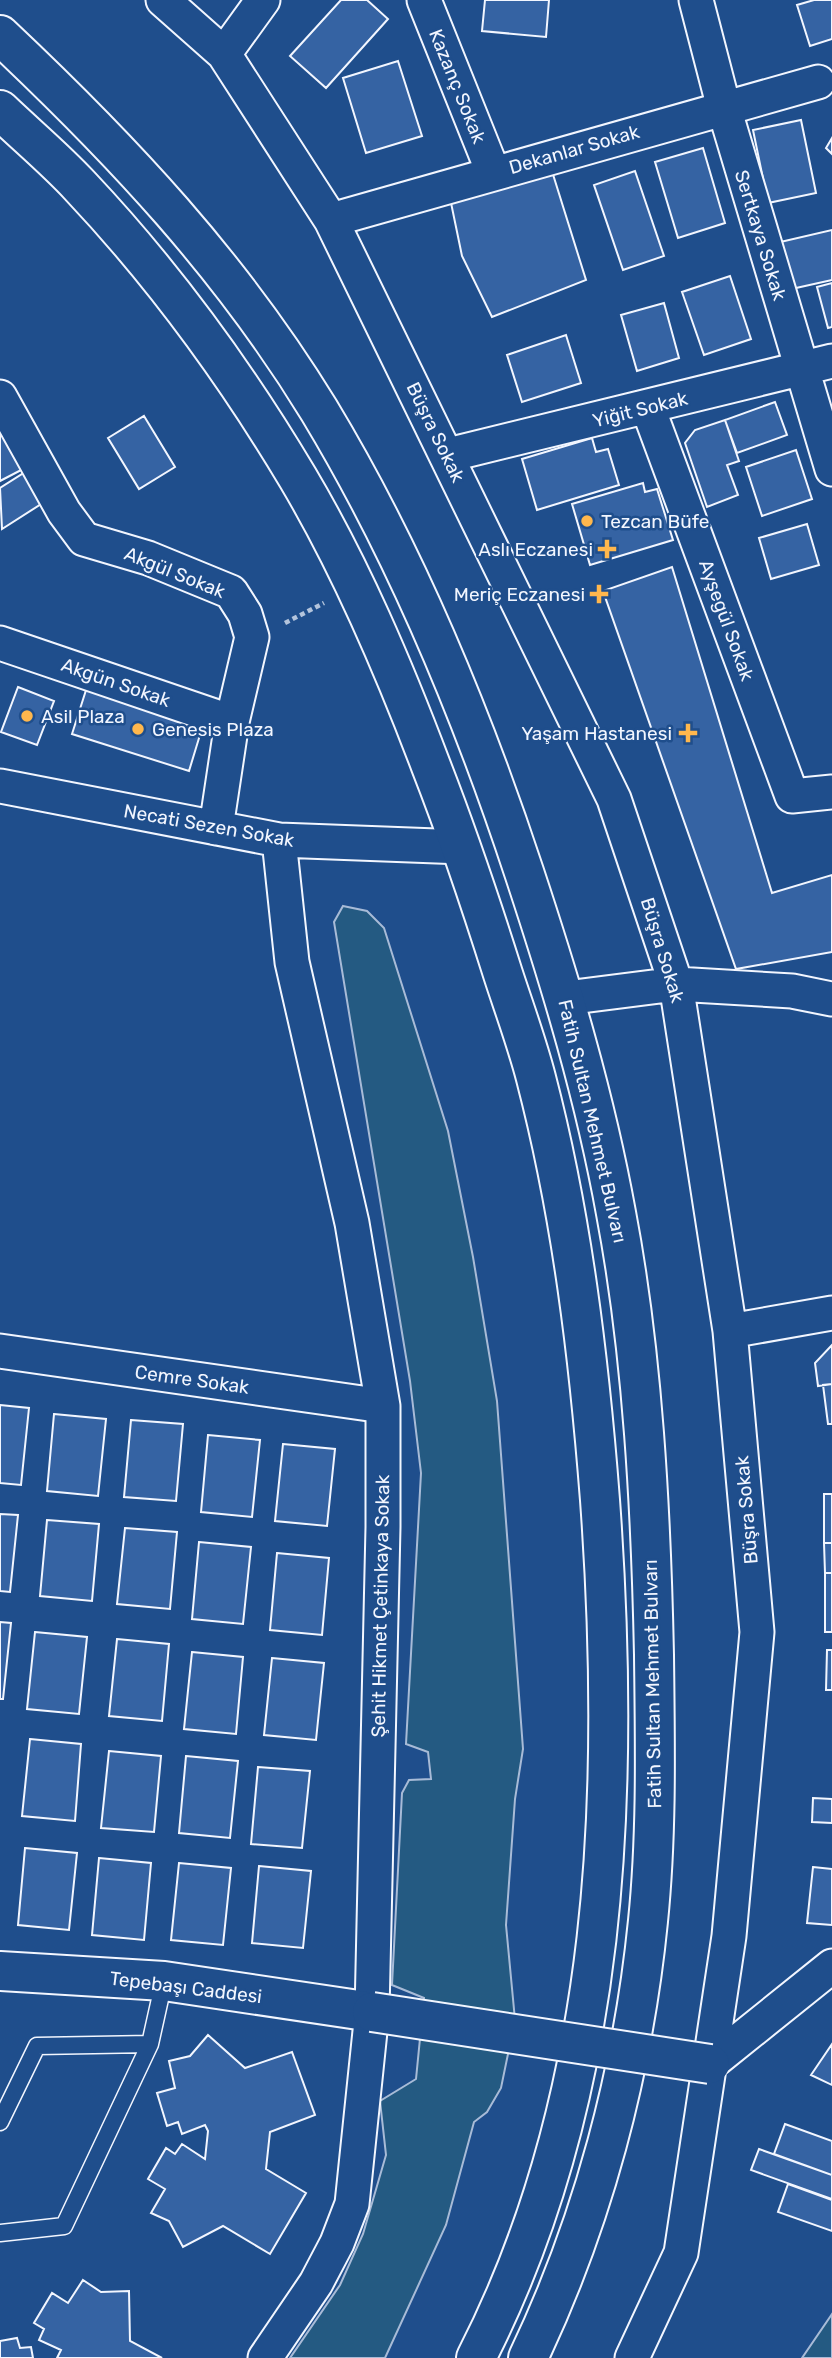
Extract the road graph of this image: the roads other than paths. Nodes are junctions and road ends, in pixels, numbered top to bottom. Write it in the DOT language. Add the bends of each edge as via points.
graph roads {
  1 [pos="163,0"];
  2 [pos="263,0"];
  3 [pos="424,0"];
  4 [pos="696,0"];
  5 [pos="0,35"];
  6 [pos="224,54"];
  7 [pos="818,82"];
  8 [pos="724,108"];
  9 [pos="0,110"];
  10 [pos="493,172"];
  11 [pos="331,220"];
  12 [pos="817,365"];
  13 [pos="0,397"];
  14 [pos="648,408"];
  15 [pos="448,456"];
  16 [pos="832,469"];
  17 [pos="0,643"];
  18 [pos="232,722"];
  19 [pos="0,786"];
  20 [pos="832,792"];
  21 [pos="216,828"];
  22 [pos="279,840"];
  23 [pos="463,847"];
  24 [pos="677,984"];
  25 [pos="566,998"];
  26 [pos="832,999"];
  27 [pos="832,1313"];
  28 [pos="730,1331"];
  29 [pos="0,1351"];
  30 [pos="383,1406"];
  31 [pos="832,1966"];
  32 [pos="0,1971"];
  33 [pos="164,1981"];
  34 [pos="372,2012"];
  35 [pos="150,2044"];
  36 [pos="710,2064"];
  37 [pos="0,2122"];
  38 [pos="0,2233"];
  39 [pos="265,2358"];
  40 [pos="476,2358"];
  41 [pos="528,2358"];
  42 [pos="632,2358"];
  1 -- 6 [label="street, Büşra Sokak"];
  2 -- 6 [label="street"];
  3 -- 10 [label="street, Kazanç Sokak"];
  4 -- 8 [label="street, Sertkaya Sokak"];
  5 -- 25 [label="main road, Fatih Sultan Mehmet Bulvarı" via="127,158 197,238 256,312 324,419 406,569 438,644 494,782"];
  6 -- 11 [label="street, Büşra Sokak"];
  7 -- 8 [label="street, Dekanlar Sokak"];
  8 -- 10 [label="street, Dekanlar Sokak"];
  8 -- 12 [label="street, Sertkaya Sokak"];
  9 -- 23 [label="main road" via="78,184 159,277 236,381 300,482 356,588"];
  10 -- 11 [label="street, Dekanlar Sokak"];
  11 -- 15 [label="street, Büşra Sokak"];
  12 -- 14 [label="street, Yiğit Sokak"];
  12 -- 16 [label="street, Sertkaya Sokak"];
  13 -- 18 [label="street, Akgül Sokak" via="84,539 148,558 231,592 252,637"];
  14 -- 15 [label="street, Yiğit Sokak"];
  14 -- 20 [label="street, Ayşegül Sokak" via="792,796"];
  15 -- 24 [label="street, Büşra Sokak" via="614,799"];
  17 -- 18 [label="street, Akgün Sokak"];
  18 -- 21 [label="street"];
  19 -- 21 [label="street, Necati Sezen Sokak"];
  21 -- 22 [label="street, Necati Sezen Sokak"];
  22 -- 23 [label="street, Necati Sezen Sokak"];
  22 -- 30 [label="street, Şehit Hikmet Çetinkaya Sokak" via="292,962 352,1223"];
  23 -- 40 [label="main road" via="536,1076 567,1216 592,1398 610,1714 599,1932 564,2125 533,2229"];
  24 -- 25 [label="street"];
  24 -- 26 [label="street" via="792,991"];
  24 -- 28 [label="street, Büşra Sokak"];
  25 -- 41 [label="main road, Fatih Sultan Mehmet Bulvarı" via="617,1215 638,1381 652,1568 656,1763 649,1917 634,2023 611,2123 575,2244"];
  27 -- 28 [label="street"];
  28 -- 36 [label="street, Büşra Sokak" via="757,1632 729,1936"];
  29 -- 30 [label="street, Cemre Sokak"];
  30 -- 34 [label="street, Şehit Hikmet Çetinkaya Sokak"];
  31 -- 36 [label="street"];
  32 -- 33 [label="main road, Tepebaşı Caddesi"];
  33 -- 34 [label="main road, Tepebaşı Caddesi"];
  33 -- 35 [label="lane"];
  34 -- 36 [label="main road, Tepebaşı Caddesi, bridge"];
  34 -- 39 [label="street, Şehit Hikmet Çetinkaya Sokak" via="352,2204 316,2283"];
  35 -- 37 [label="lane" via="37,2046"];
  35 -- 38 [label="lane" via="64,2226"];
  36 -- 42 [label="street, Büşra Sokak" via="681,2253"];
}
